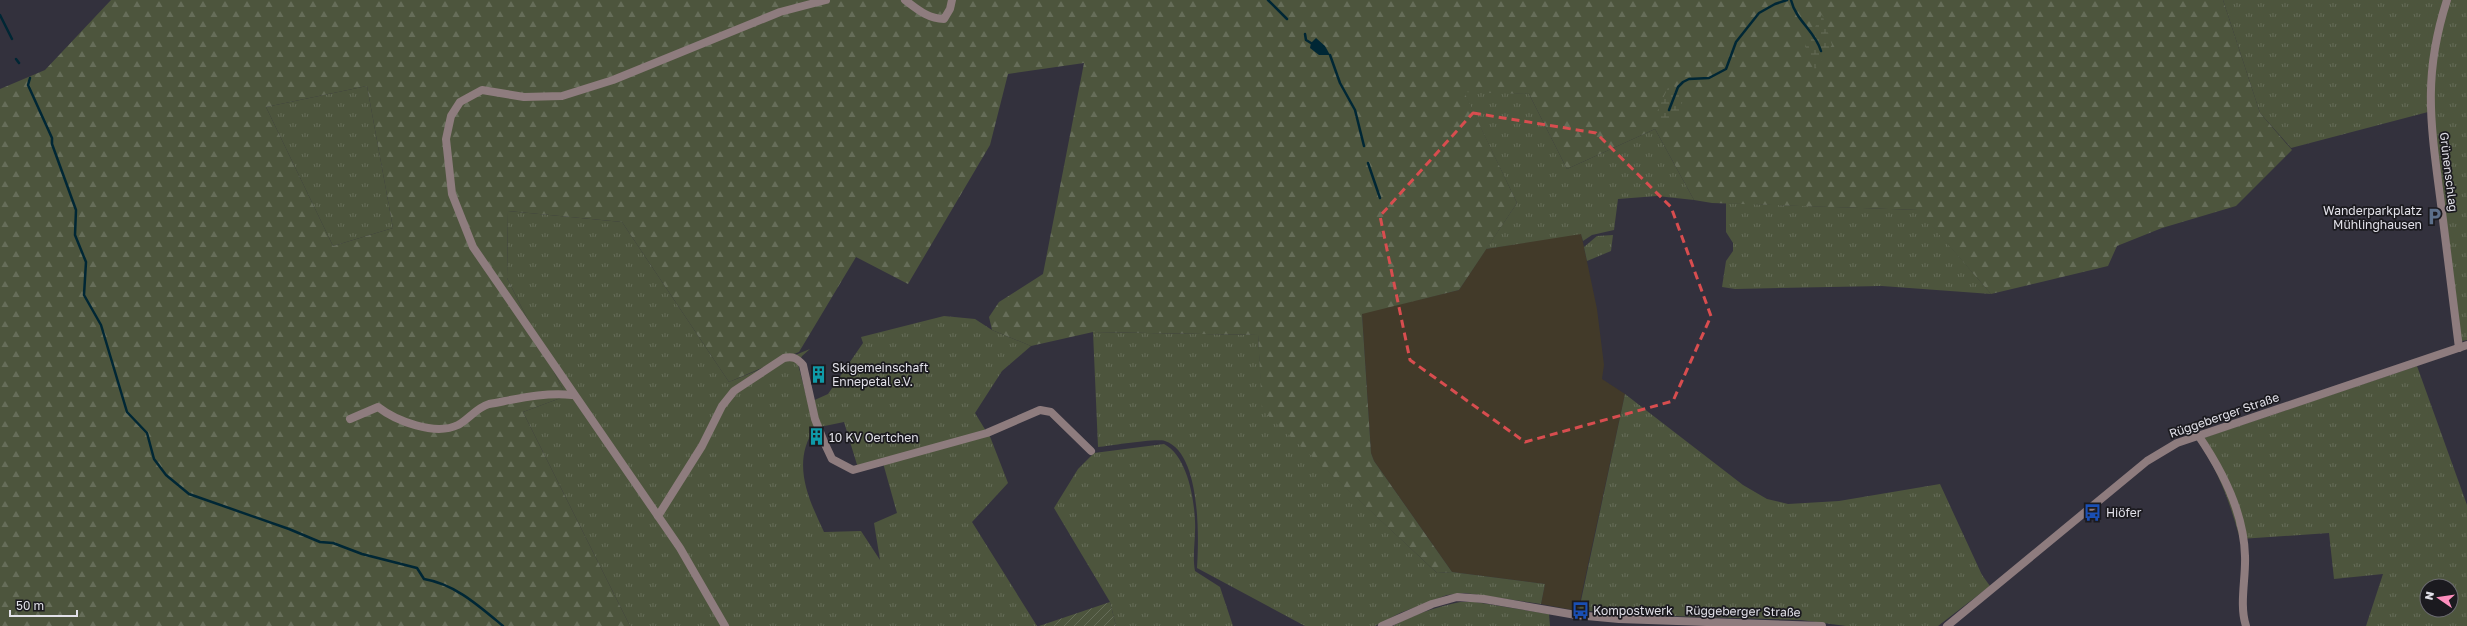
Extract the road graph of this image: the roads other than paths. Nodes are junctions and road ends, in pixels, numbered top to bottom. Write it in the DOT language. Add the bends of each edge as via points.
graph roads {
  1 [pos="826,0"];
  2 [pos="905,0"];
  3 [pos="952,0"];
  4 [pos="2447,0"];
  5 [pos="2463,347"];
  6 [pos="572,394"];
  7 [pos="350,419"];
  8 [pos="2198,435"];
  9 [pos="1091,451"];
  10 [pos="658,516"];
  11 [pos="724,626"];
  12 [pos="1382,626"];
  13 [pos="1822,626"];
  14 [pos="1947,626"];
  15 [pos="2246,626"];
  1 -- 6 [label="street" via="780,12 613,80 562,96 524,97 482,90 460,102 451,116 446,139 452,194 474,247"];
  2 -- 3 [label="street" via="919,11 937,19 944,19"];
  4 -- 5 [label="street, Grünenschlag" via="2436,35 2431,68 2430,113"];
  5 -- 8 [label="street, Rüggeberger Straße"];
  6 -- 7 [label="street" via="531,396 489,404 459,425 450,428 428,427 399,421 378,407"];
  6 -- 10 [label="street"];
  8 -- 14 [label="street, Rüggeberger Straße" via="2177,443 2147,461"];
  8 -- 15 [label="street" via="2217,463 2231,495 2241,528 2245,555"];
  9 -- 10 [label="street" via="1051,412 1040,410 988,433 853,470 832,459 815,419 803,365 799,359 792,356 784,358 734,390 727,398 702,446"];
  10 -- 11 [label="street" via="680,548"];
  12 -- 13 [label="street, Rüggeberger Straße" via="1432,604 1457,597 1619,620"];
}
